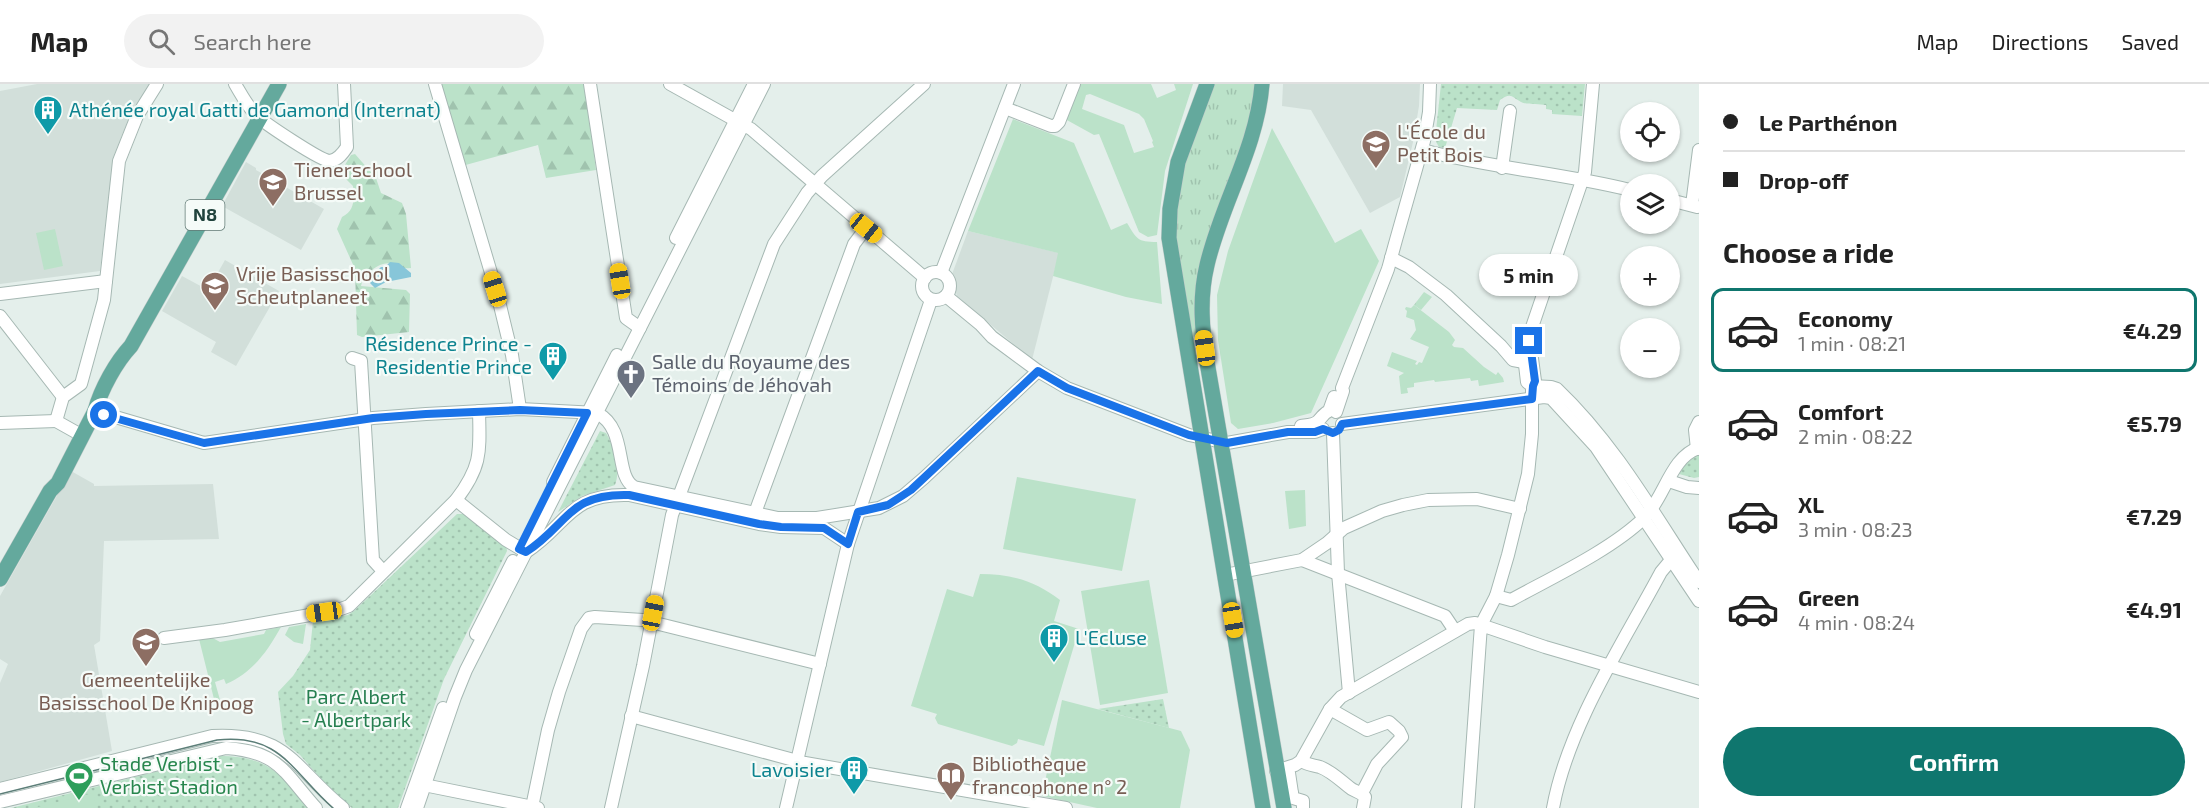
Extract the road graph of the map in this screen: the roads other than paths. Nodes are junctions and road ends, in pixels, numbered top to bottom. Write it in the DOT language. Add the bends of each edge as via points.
graph roads {
  1 [pos="157,84"];
  2 [pos="235,84"];
  3 [pos="279,84"];
  4 [pos="344,84"];
  5 [pos="435,84"];
  6 [pos="590,84"];
  7 [pos="670,84"];
  8 [pos="754,84"];
  9 [pos="764,84"];
  10 [pos="924,84"];
  11 [pos="1014,84"];
  12 [pos="1074,84"];
  13 [pos="1207,84"];
  14 [pos="1262,84"];
  15 [pos="1430,84"];
  16 [pos="1593,84"];
  17 [pos="1005,108"];
  18 [pos="1510,111"];
  19 [pos="260,118"];
  20 [pos="740,123"];
  21 [pos="1422,150"];
  22 [pos="1699,150"];
  23 [pos="1502,168"];
  24 [pos="1583,180"];
  25 [pos="814,184"];
  26 [pos="1620,188"];
  27 [pos="1680,202"];
  28 [pos="1695,206"];
  29 [pos="866,228"];
  30 [pos="1391,258"];
  31 [pos="941,273"];
  32 [pos="925,278"];
  33 [pos="106,281"];
  34 [pos="0,294"];
  35 [pos="946,296"];
  36 [pos="932,300"];
  37 [pos="0,316"];
  38 [pos="636,326"];
  39 [pos="1528,355"];
  40 [pos="352,358"];
  41 [pos="1038,371"];
  42 [pos="1532,393"];
  43 [pos="63,397"];
  44 [pos="520,410"];
  45 [pos="95,411"];
  46 [pos="479,411"];
  47 [pos="592,413"];
  48 [pos="364,420"];
  49 [pos="56,421"];
  50 [pos="1330,421"];
  51 [pos="1699,422"];
  52 [pos="0,423"];
  53 [pos="81,435"];
  54 [pos="1201,437"];
  55 [pos="1220,441"];
  56 [pos="1698,448"];
  57 [pos="625,478"];
  58 [pos="1669,481"];
  59 [pos="1699,488"];
  60 [pos="616,495"];
  61 [pos="456,500"];
  62 [pos="676,502"];
  63 [pos="1520,509"];
  64 [pos="858,512"];
  65 [pos="1648,514"];
  66 [pos="753,518"];
  67 [pos="1336,535"];
  68 [pos="848,544"];
  69 [pos="523,550"];
  70 [pos="1302,560"];
  71 [pos="1671,560"];
  72 [pos="383,571"];
  73 [pos="1242,572"];
  74 [pos="1338,573"];
  75 [pos="1225,575"];
  76 [pos="0,579"];
  77 [pos="1699,582"];
  78 [pos="1496,596"];
  79 [pos="1699,601"];
  80 [pos="652,622"];
  81 [pos="1481,625"];
  82 [pos="1455,631"];
  83 [pos="164,638"];
  84 [pos="820,664"];
  85 [pos="1610,667"];
  86 [pos="1699,692"];
  87 [pos="1349,693"];
  88 [pos="1330,709"];
  89 [pos="631,716"];
  90 [pos="797,761"];
  91 [pos="1301,761"];
  92 [pos="1288,774"];
  93 [pos="420,784"];
  94 [pos="0,789"];
  95 [pos="1362,793"];
  96 [pos="0,802"];
  97 [pos="1288,802"];
  98 [pos="1014,803"];
  99 [pos="535,807"];
  100 [pos="316,808"];
  101 [pos="343,808"];
  102 [pos="407,808"];
  103 [pos="417,808"];
  104 [pos="612,808"];
  105 [pos="786,808"];
  106 [pos="1066,808"];
  107 [pos="1263,808"];
  108 [pos="1303,808"];
  109 [pos="1363,808"];
  110 [pos="1468,808"];
  111 [pos="1553,808"];
  1 -- 33 [label="street" via="137,116 119,161"];
  2 -- 19 [label="street"];
  3 -- 19 [label="main road, N8"];
  4 -- 19 [label="street" via="347,147 333,161 325,160"];
  5 -- 44 [label="street" via="497,293"];
  6 -- 38 [label="street" via="626,318"];
  7 -- 20 [label="street"];
  8 -- 20 [label="street"];
  9 -- 20 [label="street"];
  10 -- 25 [label="street"];
  11 -- 17 [label="street"];
  12 -- 17 [label="street" via="1055,126"];
  13 -- 54 [label="main road" via="1178,162 1169,238"];
  14 -- 55 [label="main road" via="1257,119 1212,247 1203,290 1203,334"];
  15 -- 21 [label="street"];
  16 -- 24 [label="street"];
  17 -- 31 [label="street"];
  18 -- 23 [label="street"];
  19 -- 45 [label="main road, N8" via="131,346 129,357"];
  20 -- 25 [label="street"];
  20 -- 38 [label="street"];
  21 -- 23 [label="street"];
  21 -- 30 [label="street"];
  22 -- 28 [label="street"];
  23 -- 24 [label="street"];
  24 -- 26 [label="street"];
  24 -- 39 [label="street" via="1541,298"];
  25 -- 29 [label="street"];
  25 -- 62 [label="street" via="774,244"];
  27 -- 28 [label="street"];
  29 -- 32 [label="street"];
  29 -- 66 [label="street" via="854,244"];
  30 -- 39 [label="street" via="1446,295 1501,346"];
  30 -- 50 [label="street" via="1338,390"];
  31 -- 32 [label="street"];
  31 -- 35 [label="street" via="950,286"];
  32 -- 36 [label="street" via="924,293"];
  33 -- 34 [label="street"];
  33 -- 43 [label="street" via="81,384"];
  35 -- 36 [label="street"];
  35 -- 41 [label="street"];
  36 -- 64 [label="street"];
  37 -- 43 [label="street"];
  38 -- 47 [label="street"];
  39 -- 42 [label="street" via="1535,381"];
  40 -- 48 [label="street" via="361,361"];
  41 -- 54 [label="street" via="1067,388"];
  41 -- 64 [label="street" via="911,490 888,505"];
  42 -- 50 [label="street"];
  42 -- 63 [label="street" via="1530,456"];
  42 -- 65 [label="street" via="1557,389 1604,441"];
  43 -- 49 [label="street"];
  44 -- 46 [label="street"];
  44 -- 47 [label="street"];
  45 -- 48 [label="street" via="204,443"];
  45 -- 53 [label="main road, N8"];
  46 -- 48 [label="street"];
  46 -- 61 [label="street" via="479,454 470,482"];
  47 -- 57 [label="street" via="605,417 617,438"];
  47 -- 69 [label="street"];
  48 -- 72 [label="street" via="373,560"];
  49 -- 52 [label="street"];
  49 -- 53 [label="street"];
  50 -- 55 [label="street" via="1315,432"];
  50 -- 67 [label="street"];
  51 -- 56 [label="street" via="1695,430"];
  53 -- 76 [label="main road, N8" via="58,483"];
  54 -- 55 [label="street"];
  54 -- 75 [label="main road"];
  55 -- 73 [label="main road"];
  56 -- 58 [label="street" via="1682,458"];
  57 -- 60 [label="street"];
  57 -- 62 [label="street" via="634,487"];
  58 -- 59 [label="street"];
  58 -- 65 [label="street"];
  60 -- 62 [label="street"];
  60 -- 69 [label="street" via="579,505 538,545"];
  61 -- 69 [label="street"];
  61 -- 72 [label="street"];
  62 -- 66 [label="street"];
  62 -- 80 [label="street"];
  63 -- 67 [label="street" via="1477,499 1428,500 1382,511"];
  63 -- 78 [label="street"];
  64 -- 66 [label="street" via="817,518"];
  64 -- 68 [label="street"];
  65 -- 71 [label="street"];
  65 -- 77 [label="street"];
  65 -- 78 [label="street" via="1617,540 1511,600"];
  66 -- 68 [label="street" via="781,527 824,528"];
  67 -- 70 [label="street"];
  67 -- 74 [label="street"];
  68 -- 84 [label="street"];
  69 -- 93 [label="street" via="450,690"];
  70 -- 73 [label="street"];
  70 -- 74 [label="street"];
  71 -- 79 [label="street"];
  71 -- 85 [label="street"];
  72 -- 83 [label="street" via="349,606 338,610"];
  73 -- 75 [label="street"];
  73 -- 92 [label="main road"];
  74 -- 82 [label="street" via="1445,616"];
  74 -- 87 [label="street"];
  75 -- 107 [label="main road"];
  78 -- 81 [label="street"];
  80 -- 84 [label="street"];
  80 -- 89 [label="street"];
  80 -- 99 [label="street" via="595,617 584,623 548,730"];
  81 -- 82 [label="street" via="1475,623"];
  81 -- 85 [label="street"];
  81 -- 110 [label="street"];
  82 -- 87 [label="street"];
  84 -- 90 [label="street"];
  85 -- 86 [label="street"];
  85 -- 111 [label="street" via="1573,740"];
  87 -- 88 [label="street"];
  88 -- 91 [label="street"];
  88 -- 95 [label="street" via="1367,730 1392,723 1402,737 1377,764"];
  89 -- 90 [label="street"];
  89 -- 104 [label="street"];
  90 -- 98 [label="street"];
  90 -- 105 [label="street"];
  91 -- 92 [label="street"];
  91 -- 95 [label="street" via="1319,767"];
  92 -- 97 [label="main road"];
  93 -- 99 [label="street"];
  93 -- 102 [label="street"];
  93 -- 103 [label="street"];
  94 -- 101 [label="street" via="229,735 263,741 287,754"];
  95 -- 109 [label="street"];
  96 -- 100 [label="street" via="226,748 249,750 275,762"];
  97 -- 108 [label="street" via="1303,801"];
  98 -- 106 [label="street"];
}
